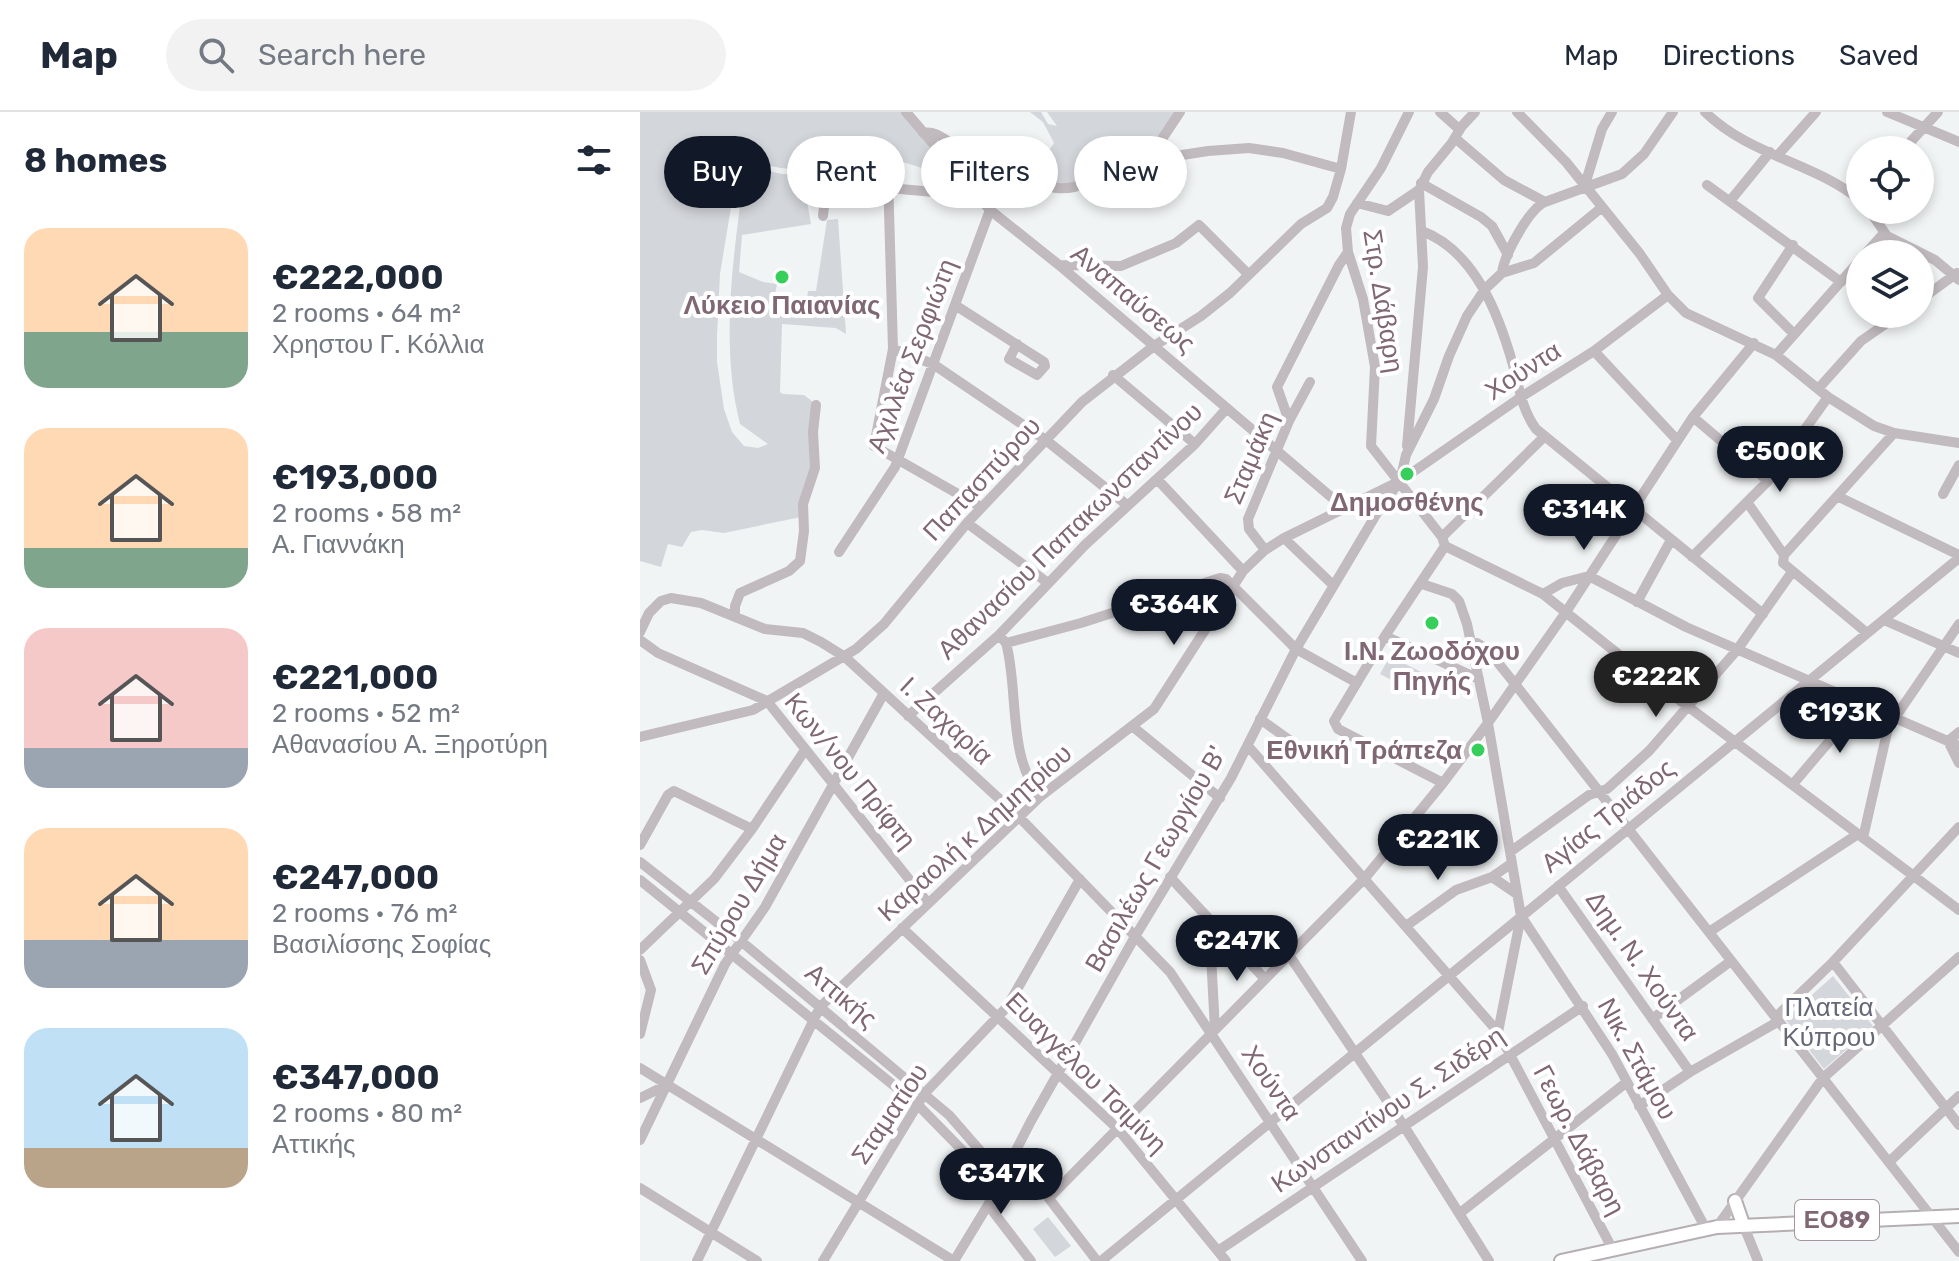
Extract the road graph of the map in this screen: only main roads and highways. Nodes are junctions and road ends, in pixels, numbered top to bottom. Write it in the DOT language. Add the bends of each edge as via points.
graph roads {
  1 [pos="1735,1201"];
  2 [pos="1959,1216"];
  3 [pos="1743,1224"];
  4 [pos="1561,1261"];
  1 -- 3 [label="main road"];
  2 -- 3 [label="main road, ΕΟ89"];
  3 -- 4 [label="main road, ΕΟ89"];
}
